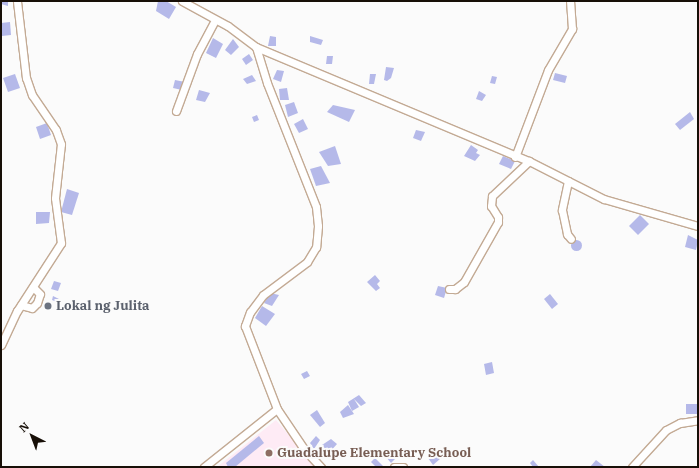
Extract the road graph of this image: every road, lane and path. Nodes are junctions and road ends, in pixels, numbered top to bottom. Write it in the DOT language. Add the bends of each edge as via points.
graph roads {
  1 [pos="17,1"];
  2 [pos="182,1"];
  3 [pos="570,1"];
  4 [pos="215,20"];
  5 [pos="256,47"];
  6 [pos="176,111"];
  7 [pos="515,157"];
  8 [pos="528,162"];
  9 [pos="568,181"];
  10 [pos="698,226"];
  11 [pos="571,239"];
  12 [pos="33,288"];
  13 [pos="449,289"];
  14 [pos="21,305"];
  15 [pos="1,345"];
  16 [pos="277,409"];
  17 [pos="698,420"];
  18 [pos="204,467"];
  19 [pos="321,467"];
  20 [pos="394,467"];
  21 [pos="403,467"];
  22 [pos="632,467"];
  1 -- 12 [label="street" via="26,78 32,95 56,130 62,149 56,198 61,243"];
  2 -- 4 [label="street"];
  3 -- 7 [label="street" via="572,29 548,70"];
  4 -- 5 [label="street"];
  4 -- 6 [label="street" via="197,54"];
  5 -- 7 [label="street"];
  5 -- 16 [label="street" via="318,216 316,247 311,257 297,272 283,278 263,295 246,321 248,338"];
  7 -- 8 [label="street"];
  8 -- 9 [label="street"];
  8 -- 13 [label="street" via="492,196 491,206 498,217 498,222 464,282 455,289"];
  9 -- 10 [label="street" via="604,198"];
  9 -- 11 [label="street" via="562,210 567,234"];
  12 -- 14 [label="street"];
  12 -- 14 [label="street" via="40,294 37,303 32,308"];
  14 -- 15 [label="street"];
  16 -- 18 [label="street"];
  16 -- 19 [label="street" via="304,449"];
  17 -- 22 [label="street" via="680,423 666,430"];
  20 -- 21 [label="street"];
}
